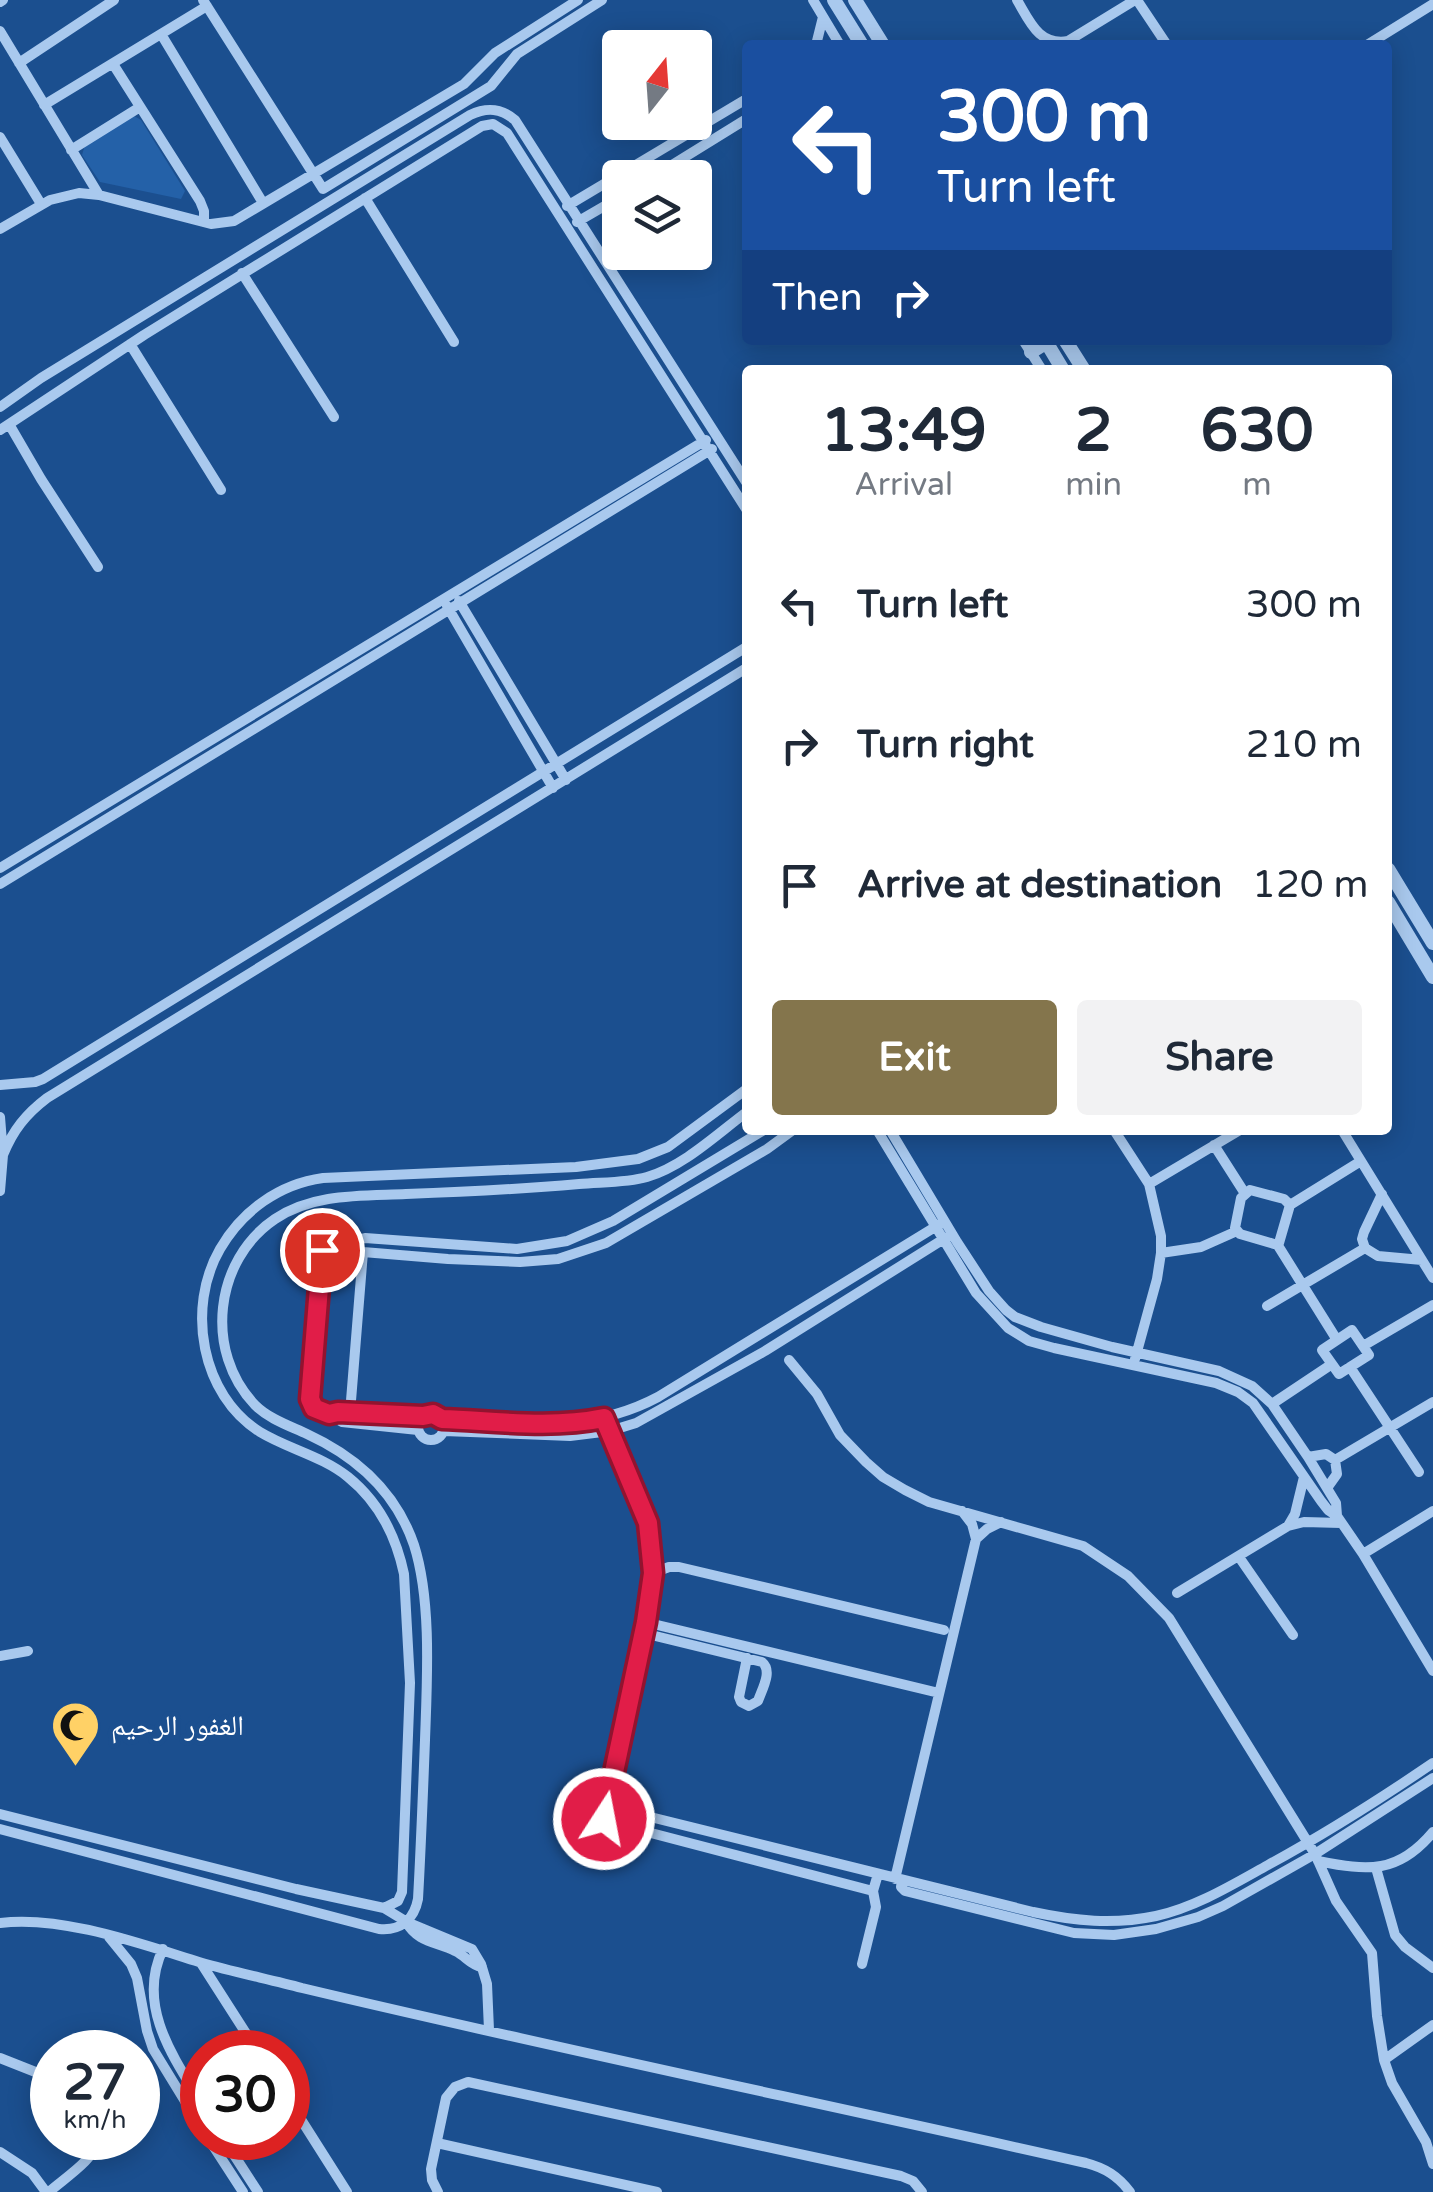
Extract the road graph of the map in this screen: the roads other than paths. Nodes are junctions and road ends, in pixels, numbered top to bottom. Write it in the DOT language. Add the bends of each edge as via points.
graph roads {
  1 [pos="114,0"];
  2 [pos="578,0"];
  3 [pos="602,0"];
  4 [pos="813,0"];
  5 [pos="834,0"];
  6 [pos="855,0"];
  7 [pos="1017,0"];
  8 [pos="1136,0"];
  9 [pos="205,3"];
  10 [pos="1433,4"];
  11 [pos="824,18"];
  12 [pos="872,27"];
  13 [pos="0,32"];
  14 [pos="161,34"];
  15 [pos="817,40"];
  16 [pos="837,40"];
  17 [pos="859,40"];
  18 [pos="861,40"];
  19 [pos="880,40"];
  20 [pos="1047,40"];
  21 [pos="1070,40"];
  22 [pos="1164,40"];
  23 [pos="1375,40"];
  24 [pos="19,64"];
  25 [pos="113,64"];
  26 [pos="742,102"];
  27 [pos="44,105"];
  28 [pos="140,108"];
  29 [pos="742,122"];
  30 [pos="0,136"];
  31 [pos="72,150"];
  32 [pos="660,150"];
  33 [pos="348,152"];
  34 [pos="666,160"];
  35 [pos="680,160"];
  36 [pos="356,168"];
  37 [pos="313,172"];
  38 [pos="99,195"];
  39 [pos="365,198"];
  40 [pos="263,203"];
  41 [pos="41,204"];
  42 [pos="569,204"];
  43 [pos="602,208"];
  44 [pos="557,211"];
  45 [pos="580,221"];
  46 [pos="204,222"];
  47 [pos="568,227"];
  48 [pos="0,230"];
  49 [pos="242,273"];
  50 [pos="454,342"];
  51 [pos="130,344"];
  52 [pos="41,378"];
  53 [pos="54,397"];
  54 [pos="0,407"];
  55 [pos="334,417"];
  56 [pos="4,427"];
  57 [pos="718,439"];
  58 [pos="706,447"];
  59 [pos="742,476"];
  60 [pos="221,490"];
  61 [pos="742,503"];
  62 [pos="98,567"];
  63 [pos="452,602"];
  64 [pos="742,650"];
  65 [pos="742,671"];
  66 [pos="556,763"];
  67 [pos="544,771"];
  68 [pos="566,780"];
  69 [pos="553,788"];
  70 [pos="0,868"];
  71 [pos="1392,876"];
  72 [pos="0,884"];
  73 [pos="1392,909"];
  74 [pos="1433,943"];
  75 [pos="1433,977"];
  76 [pos="35,1082"];
  77 [pos="0,1086"];
  78 [pos="742,1092"];
  79 [pos="47,1098"];
  80 [pos="742,1115"];
  81 [pos="0,1117"];
  82 [pos="756,1135"];
  83 [pos="785,1135"];
  84 [pos="880,1135"];
  85 [pos="893,1135"];
  86 [pos="1117,1135"];
  87 [pos="1231,1135"];
  88 [pos="1345,1135"];
  89 [pos="1214,1145"];
  90 [pos="3,1154"];
  91 [pos="1361,1161"];
  92 [pos="1149,1184"];
  93 [pos="0,1190"];
  94 [pos="1244,1192"];
  95 [pos="1382,1194"];
  96 [pos="1290,1204"];
  97 [pos="940,1224"];
  98 [pos="1237,1231"];
  99 [pos="947,1236"];
  100 [pos="345,1244"];
  101 [pos="425,1244"];
  102 [pos="1276,1244"];
  103 [pos="1365,1248"];
  104 [pos="363,1252"];
  105 [pos="1162,1253"];
  106 [pos="424,1257"];
  107 [pos="1422,1260"];
  108 [pos="1433,1278"];
  109 [pos="1302,1285"];
  110 [pos="1433,1305"];
  111 [pos="1267,1306"];
  112 [pos="779,1323"];
  113 [pos="788,1336"];
  114 [pos="1337,1340"];
  115 [pos="1364,1346"];
  116 [pos="1137,1352"];
  117 [pos="790,1360"];
  118 [pos="1332,1364"];
  119 [pos="1134,1366"];
  120 [pos="1350,1367"];
  121 [pos="1433,1402"];
  122 [pos="1272,1404"];
  123 [pos="350,1413"];
  124 [pos="329,1414"];
  125 [pos="423,1416"];
  126 [pos="604,1418"];
  127 [pos="443,1425"];
  128 [pos="1390,1428"];
  129 [pos="418,1430"];
  130 [pos="610,1431"];
  131 [pos="1308,1457"];
  132 [pos="1335,1460"];
  133 [pos="1419,1472"];
  134 [pos="1304,1476"];
  135 [pos="1327,1488"];
  136 [pos="962,1511"];
  137 [pos="1433,1511"];
  138 [pos="1339,1520"];
  139 [pos="1003,1522"];
  140 [pos="1288,1526"];
  141 [pos="976,1540"];
  142 [pos="1363,1554"];
  143 [pos="1239,1557"];
  144 [pos="653,1573"];
  145 [pos="1177,1593"];
  146 [pos="644,1627"];
  147 [pos="944,1630"];
  148 [pos="1292,1636"];
  149 [pos="28,1651"];
  150 [pos="0,1656"];
  151 [pos="747,1658"];
  152 [pos="409,1661"];
  153 [pos="428,1662"];
  154 [pos="1433,1671"];
  155 [pos="410,1683"];
  156 [pos="427,1684"];
  157 [pos="938,1694"];
  158 [pos="1433,1763"];
  159 [pos="1433,1778"];
  160 [pos="606,1806"];
  161 [pos="0,1814"];
  162 [pos="0,1828"];
  163 [pos="71,1832"];
  164 [pos="1433,1832"];
  165 [pos="1308,1843"];
  166 [pos="68,1847"];
  167 [pos="1317,1857"];
  168 [pos="1376,1868"];
  169 [pos="878,1874"];
  170 [pos="899,1880"];
  171 [pos="873,1892"];
  172 [pos="384,1908"];
  173 [pos="407,1922"];
  174 [pos="0,1923"];
  175 [pos="109,1936"];
  176 [pos="162,1949"];
  177 [pos="200,1962"];
  178 [pos="862,1964"];
  179 [pos="1433,1968"];
  180 [pos="153,1990"];
  181 [pos="140,1992"];
  182 [pos="1433,2025"];
  183 [pos="244,2030"];
  184 [pos="489,2030"];
  185 [pos="0,2058"];
  186 [pos="1384,2060"];
  187 [pos="180,2069"];
  188 [pos="30,2071"];
  189 [pos="180,2093"];
  190 [pos="310,2134"];
  191 [pos="437,2142"];
  192 [pos="0,2152"];
  193 [pos="85,2160"];
  194 [pos="222,2160"];
  195 [pos="238,2160"];
  196 [pos="1433,2164"];
  197 [pos="47,2192"];
  198 [pos="243,2192"];
  199 [pos="258,2192"];
  200 [pos="347,2192"];
  201 [pos="438,2192"];
  202 [pos="657,2192"];
  203 [pos="922,2192"];
  204 [pos="1130,2192"];
  1 -- 24 [label="street"];
  2 -- 33 [label="street" via="495,53 464,84"];
  3 -- 36 [label="street" via="517,54 491,86"];
  4 -- 11 [label="street"];
  5 -- 17 [label="street"];
  6 -- 12 [label="street"];
  7 -- 20 [label="street"];
  8 -- 21 [label="street"];
  8 -- 22 [label="street"];
  9 -- 14 [label="street"];
  9 -- 37 [label="street"];
  10 -- 23 [label="street"];
  11 -- 15 [label="street"];
  11 -- 16 [label="street"];
  12 -- 18 [label="street"];
  12 -- 19 [label="street"];
  13 -- 24 [label="street"];
  14 -- 25 [label="street"];
  14 -- 40 [label="street"];
  24 -- 27 [label="street"];
  25 -- 27 [label="street"];
  25 -- 28 [label="street"];
  26 -- 32 [label="street"];
  27 -- 31 [label="street"];
  28 -- 31 [label="street"];
  28 -- 46 [label="street" via="200,201"];
  29 -- 35 [label="street"];
  30 -- 41 [label="street"];
  31 -- 38 [label="street"];
  32 -- 34 [label="street"];
  32 -- 42 [label="street"];
  33 -- 36 [label="street"];
  33 -- 37 [label="street"];
  36 -- 37 [label="street" via="323,189"];
  37 -- 40 [label="street"];
  38 -- 41 [label="street" via="69,194"];
  38 -- 46 [label="street"];
  39 -- 44 [label="street" via="493,124 507,133"];
  39 -- 49 [label="street"];
  39 -- 50 [label="street"];
  40 -- 46 [label="street" via="234,221"];
  41 -- 48 [label="street"];
  42 -- 44 [label="street"];
  42 -- 45 [label="street"];
  42 -- 52 [label="street" via="516,120 500,110 481,110"];
  43 -- 45 [label="street"];
  44 -- 47 [label="street"];
  45 -- 47 [label="street"];
  45 -- 57 [label="street"];
  47 -- 58 [label="street"];
  49 -- 51 [label="street"];
  49 -- 55 [label="street"];
  51 -- 53 [label="street"];
  51 -- 60 [label="street"];
  52 -- 53 [label="street"];
  52 -- 54 [label="street"];
  53 -- 56 [label="street"];
  56 -- 62 [label="street"];
  57 -- 58 [label="street"];
  57 -- 59 [label="street"];
  58 -- 61 [label="street"];
  58 -- 63 [label="street"];
  63 -- 66 [label="street"];
  63 -- 67 [label="street"];
  63 -- 70 [label="street"];
  63 -- 72 [label="street"];
  64 -- 66 [label="street"];
  65 -- 68 [label="street"];
  66 -- 67 [label="street"];
  66 -- 68 [label="street"];
  67 -- 69 [label="street"];
  67 -- 76 [label="street"];
  68 -- 69 [label="street"];
  69 -- 79 [label="street"];
  71 -- 74 [label="street"];
  73 -- 75 [label="street"];
  76 -- 77 [label="street"];
  76 -- 79 [label="street"];
  78 -- 152 [label="street" via="668,1147 638,1160 298,1183 253,1209 222,1246 203,1302 205,1349 216,1382 248,1424 334,1467 379,1510 404,1574"];
  79 -- 90 [label="street" via="18,1124"];
  80 -- 153 [label="street" via="644,1178 324,1199 272,1221 239,1257 225,1292 222,1326 234,1373 257,1407 336,1448 390,1498 420,1568"];
  81 -- 90 [label="street"];
  82 -- 101 [label="street" via="583,1235 517,1249"];
  83 -- 106 [label="street" via="588,1250 531,1262"];
  84 -- 97 [label="street"];
  85 -- 97 [label="street"];
  86 -- 92 [label="street"];
  87 -- 89 [label="street"];
  88 -- 91 [label="street"];
  89 -- 92 [label="street"];
  89 -- 94 [label="street"];
  90 -- 93 [label="street"];
  91 -- 95 [label="street"];
  91 -- 96 [label="street"];
  92 -- 105 [label="street"];
  94 -- 96 [label="street"];
  94 -- 98 [label="street"];
  95 -- 103 [label="street" via="1362,1235"];
  95 -- 107 [label="street"];
  96 -- 102 [label="street"];
  97 -- 99 [label="street"];
  97 -- 112 [label="street"];
  98 -- 102 [label="street"];
  98 -- 105 [label="street" via="1201,1248"];
  99 -- 113 [label="street"];
  99 -- 116 [label="street" via="1015,1316"];
  99 -- 119 [label="street" via="976,1293 1017,1335"];
  100 -- 101 [label="street" via="365,1238"];
  100 -- 104 [label="street"];
  100 -- 124 [label="street" via="328,1242 322,1250 310,1399"];
  101 -- 106 [label="street"];
  102 -- 109 [label="street"];
  103 -- 107 [label="street" via="1378,1256"];
  103 -- 109 [label="street"];
  104 -- 106 [label="street"];
  104 -- 123 [label="street"];
  105 -- 116 [label="street"];
  107 -- 108 [label="street"];
  109 -- 111 [label="street"];
  109 -- 114 [label="street"];
  110 -- 115 [label="street"];
  112 -- 113 [label="street"];
  112 -- 126 [label="street" via="658,1397"];
  113 -- 130 [label="street" via="664,1408"];
  114 -- 115 [label="street" via="1352,1330"];
  114 -- 118 [label="street" via="1322,1350"];
  115 -- 120 [label="street" via="1369,1354"];
  116 -- 119 [label="street"];
  116 -- 122 [label="street" via="1229,1374"];
  117 -- 136 [label="street" via="840,1435 873,1469 916,1496"];
  118 -- 120 [label="street" via="1339,1374"];
  118 -- 122 [label="street"];
  119 -- 134 [label="street" via="1238,1392"];
  120 -- 128 [label="street"];
  121 -- 128 [label="street"];
  122 -- 131 [label="street"];
  123 -- 124 [label="street"];
  123 -- 125 [label="street"];
  124 -- 129 [label="street" via="346,1423"];
  125 -- 127 [label="street" via="433,1414"];
  125 -- 129 [label="street"];
  126 -- 127 [label="street"];
  126 -- 130 [label="street"];
  127 -- 129 [label="street" via="433,1441"];
  127 -- 130 [label="street" via="545,1436"];
  128 -- 132 [label="street"];
  128 -- 133 [label="street"];
  130 -- 144 [label="street" via="648,1523"];
  131 -- 132 [label="street"];
  131 -- 135 [label="street"];
  132 -- 135 [label="street" via="1337,1474"];
  134 -- 138 [label="street"];
  134 -- 140 [label="street"];
  135 -- 138 [label="street"];
  136 -- 139 [label="street"];
  136 -- 141 [label="street"];
  137 -- 142 [label="street"];
  138 -- 140 [label="street"];
  138 -- 142 [label="street"];
  139 -- 141 [label="street"];
  139 -- 165 [label="street" via="1083,1546 1157,1605"];
  140 -- 143 [label="street"];
  141 -- 157 [label="street"];
  142 -- 154 [label="street"];
  143 -- 145 [label="street"];
  143 -- 148 [label="street"];
  144 -- 146 [label="street"];
  144 -- 147 [label="street" via="679,1567"];
  146 -- 151 [label="street"];
  146 -- 157 [label="street"];
  146 -- 160 [label="street"];
  149 -- 150 [label="street"];
  152 -- 153 [label="street"];
  152 -- 155 [label="street"];
  153 -- 156 [label="street"];
  155 -- 156 [label="street"];
  155 -- 172 [label="street" via="402,1892"];
  156 -- 173 [label="street" via="418,1899"];
  157 -- 170 [label="street"];
  158 -- 165 [label="street"];
  159 -- 167 [label="street"];
  160 -- 169 [label="street"];
  160 -- 171 [label="street" via="608,1822"];
  161 -- 163 [label="street"];
  162 -- 166 [label="street"];
  163 -- 166 [label="street"];
  163 -- 172 [label="street"];
  164 -- 168 [label="street" via="1402,1860"];
  165 -- 167 [label="street"];
  165 -- 170 [label="street" via="1193,1904 1114,1921 1074,1921"];
  166 -- 173 [label="street" via="379,1929"];
  167 -- 168 [label="street"];
  167 -- 170 [label="street" via="1198,1918 1126,1934 1052,1930 905,1891"];
  167 -- 186 [label="street" via="1336,1901 1372,1953"];
  168 -- 179 [label="street" via="1396,1935"];
  169 -- 170 [label="street"];
  169 -- 171 [label="street"];
  171 -- 178 [label="street" via="877,1904"];
  172 -- 173 [label="street"];
  173 -- 184 [label="street" via="422,1939 482,1967"];
  174 -- 175 [label="street" via="33,1921"];
  175 -- 176 [label="street"];
  175 -- 181 [label="street" via="131,1964"];
  176 -- 177 [label="street"];
  176 -- 180 [label="street"];
  177 -- 183 [label="street"];
  177 -- 184 [label="street"];
  180 -- 181 [label="street"];
  180 -- 187 [label="street"];
  181 -- 189 [label="street" via="153,2049"];
  182 -- 186 [label="street"];
  184 -- 204 [label="street" via="1093,2165"];
  185 -- 188 [label="street"];
  186 -- 196 [label="street"];
  190 -- 200 [label="street"];
  191 -- 201 [label="street" via="431,2173"];
  191 -- 202 [label="street"];
  191 -- 203 [label="street" via="446,2098 461,2083 476,2082 901,2176"];
  192 -- 197 [label="street"];
  193 -- 197 [label="street"];
  194 -- 198 [label="street"];
  195 -- 199 [label="street"];
}
